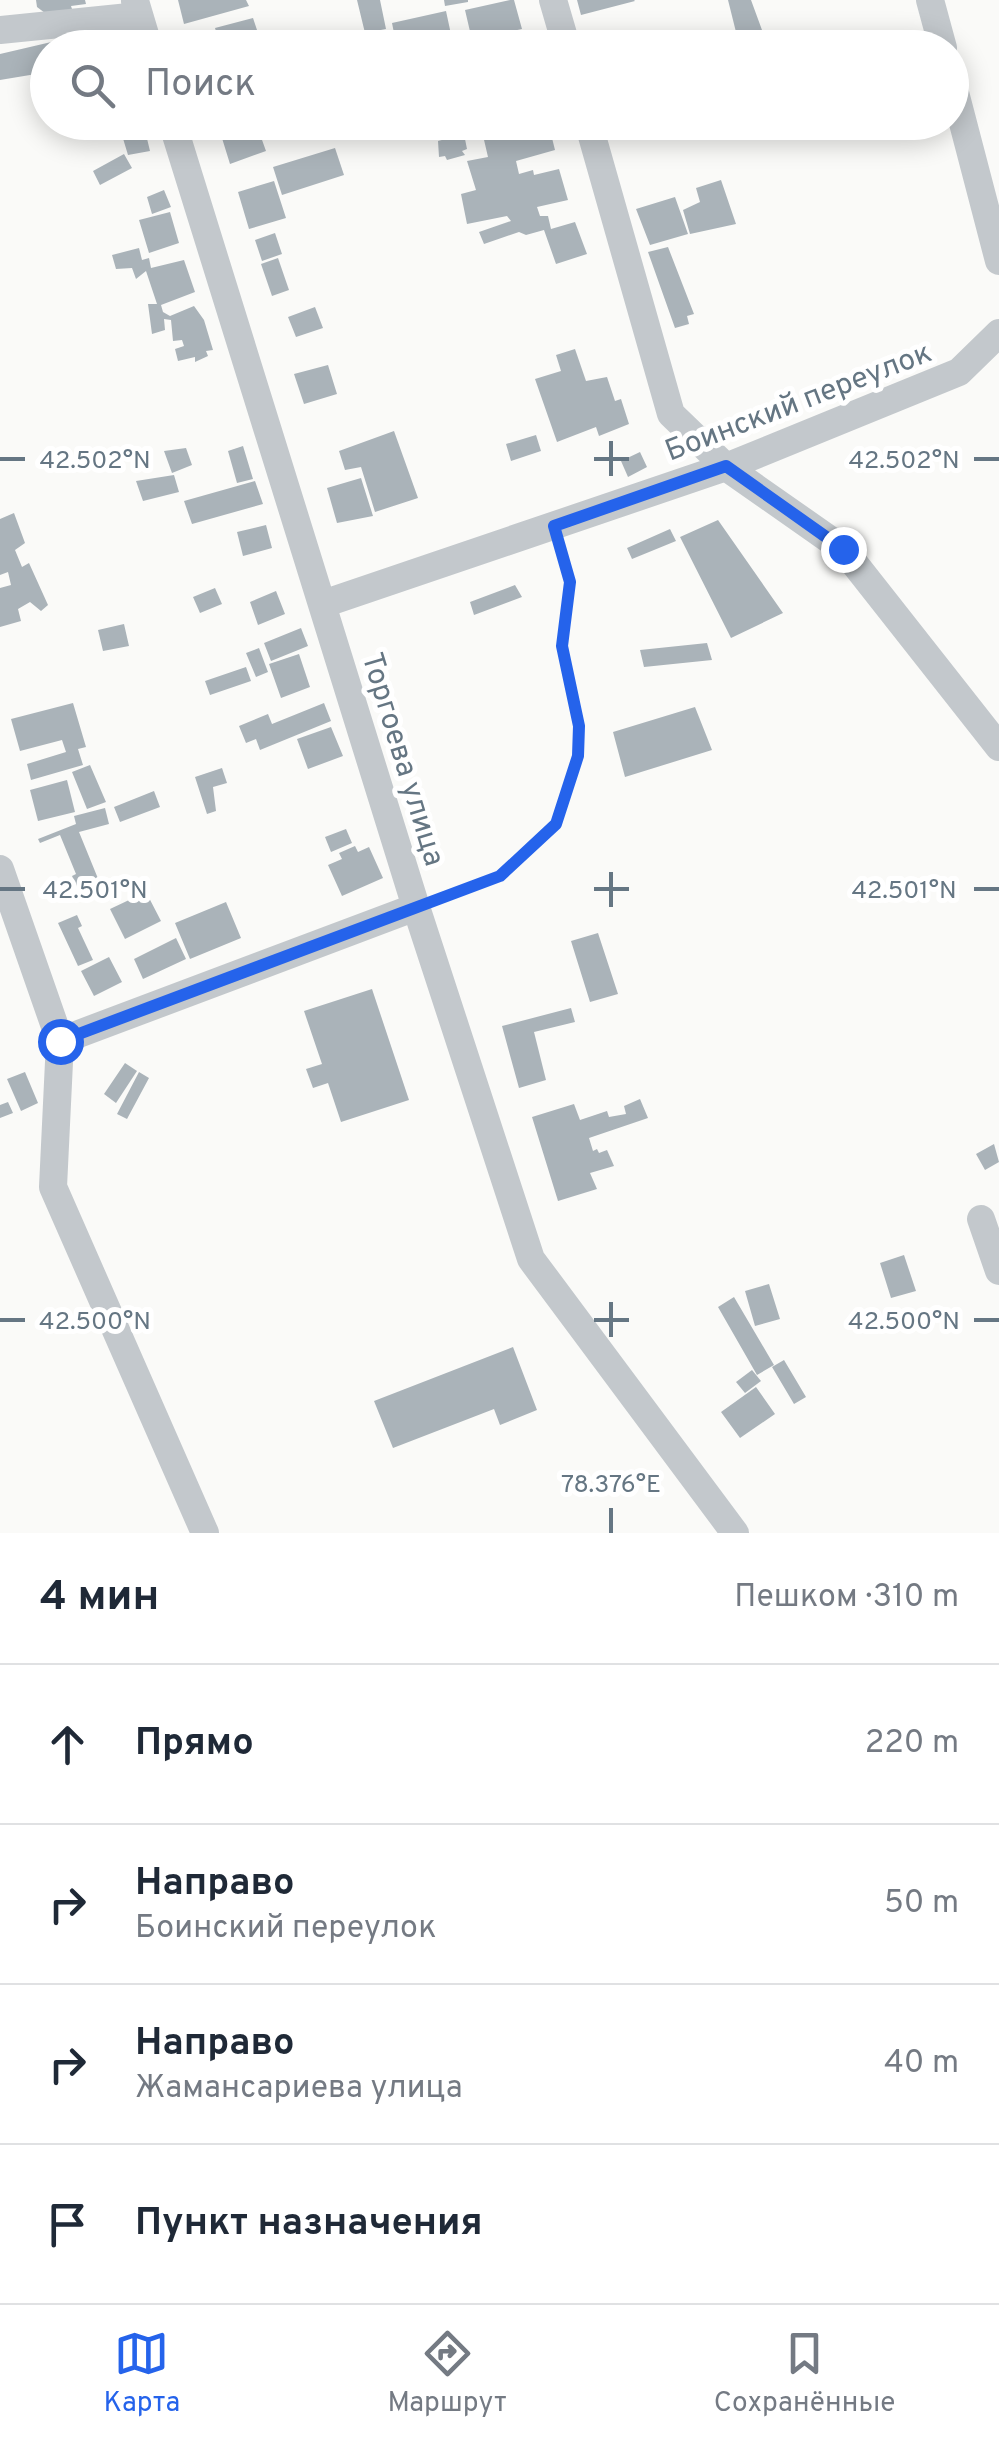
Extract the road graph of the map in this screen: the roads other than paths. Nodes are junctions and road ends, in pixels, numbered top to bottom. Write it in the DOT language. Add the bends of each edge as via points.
graph roads {
  1 [pos="553,0"];
  2 [pos="930,0"];
  3 [pos="137,8"];
  4 [pos="0,30"];
  5 [pos="562,30"];
  6 [pos="938,30"];
  7 [pos="178,140"];
  8 [pos="593,140"];
  9 [pos="967,140"];
  10 [pos="999,260"];
  11 [pos="999,333"];
  12 [pos="726,466"];
  13 [pos="323,604"];
  14 [pos="999,747"];
  15 [pos="0,868"];
  16 [pos="416,906"];
  17 [pos="60,1041"];
  18 [pos="981,1219"];
  19 [pos="999,1271"];
  20 [pos="205,1533"];
  21 [pos="735,1533"];
  1 -- 5 [label="street"];
  2 -- 6 [label="street"];
  3 -- 4 [label="street"];
  7 -- 13 [label="street, Торгоева улица"];
  8 -- 12 [label="street" via="671,414"];
  9 -- 10 [label="street"];
  11 -- 12 [label="street, Боинский переулок" via="959,372"];
  12 -- 13 [label="street, Боинский переулок"];
  12 -- 14 [label="street" via="843,549"];
  13 -- 16 [label="street, Торгоева улица"];
  15 -- 17 [label="street"];
  16 -- 17 [label="street"];
  16 -- 21 [label="street, Торгоева улица" via="530,1259"];
  17 -- 20 [label="street" via="53,1187"];
  18 -- 19 [label="street"];
}
